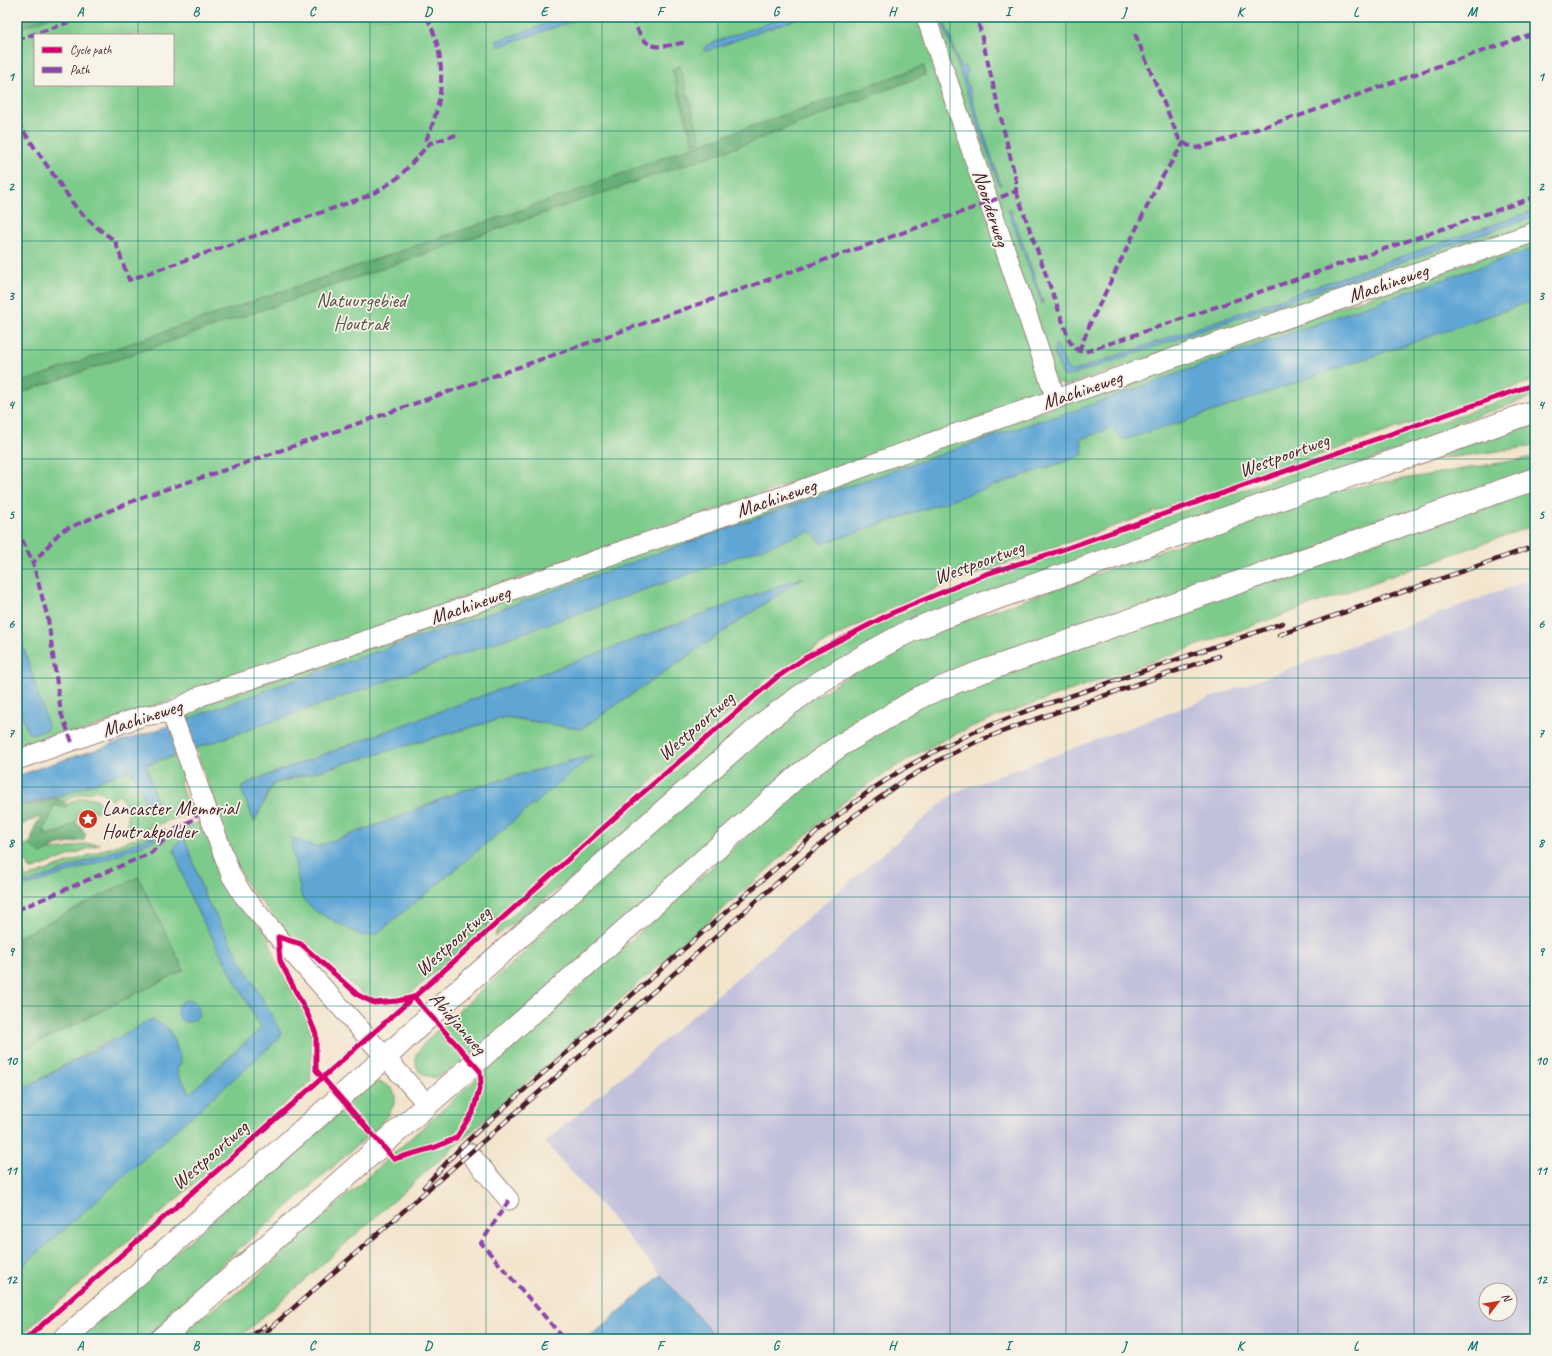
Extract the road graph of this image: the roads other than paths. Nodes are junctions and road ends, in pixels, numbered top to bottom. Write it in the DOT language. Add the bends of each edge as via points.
graph roads {
  1 [pos="926,17"];
  2 [pos="1535,232"];
  3 [pos="1056,399"];
  4 [pos="1535,411"];
  5 [pos="1535,479"];
  6 [pos="173,716"];
  7 [pos="17,760"];
  8 [pos="386,1057"];
  9 [pos="427,1104"];
  10 [pos="469,1153"];
  11 [pos="510,1200"];
  12 [pos="64,1339"];
  13 [pos="161,1339"];
  1 -- 3 [label="street, Noorderweg"];
  2 -- 3 [label="street, Machineweg"];
  3 -- 6 [label="street, Machineweg" via="450,612 201,696"];
  4 -- 8 [label="main road, Westpoortweg" via="1003,596 904,634 864,656 820,682 766,721"];
  5 -- 9 [label="main road" via="978,673 924,695 841,745 799,775"];
  6 -- 7 [label="street, Machineweg" via="143,716"];
  6 -- 8 [label="street" via="231,875 243,895"];
  8 -- 9 [label="street"];
  8 -- 12 [label="main road, Westpoortweg"];
  9 -- 13 [label="main road"];
  10 -- 11 [label="street"];
}
